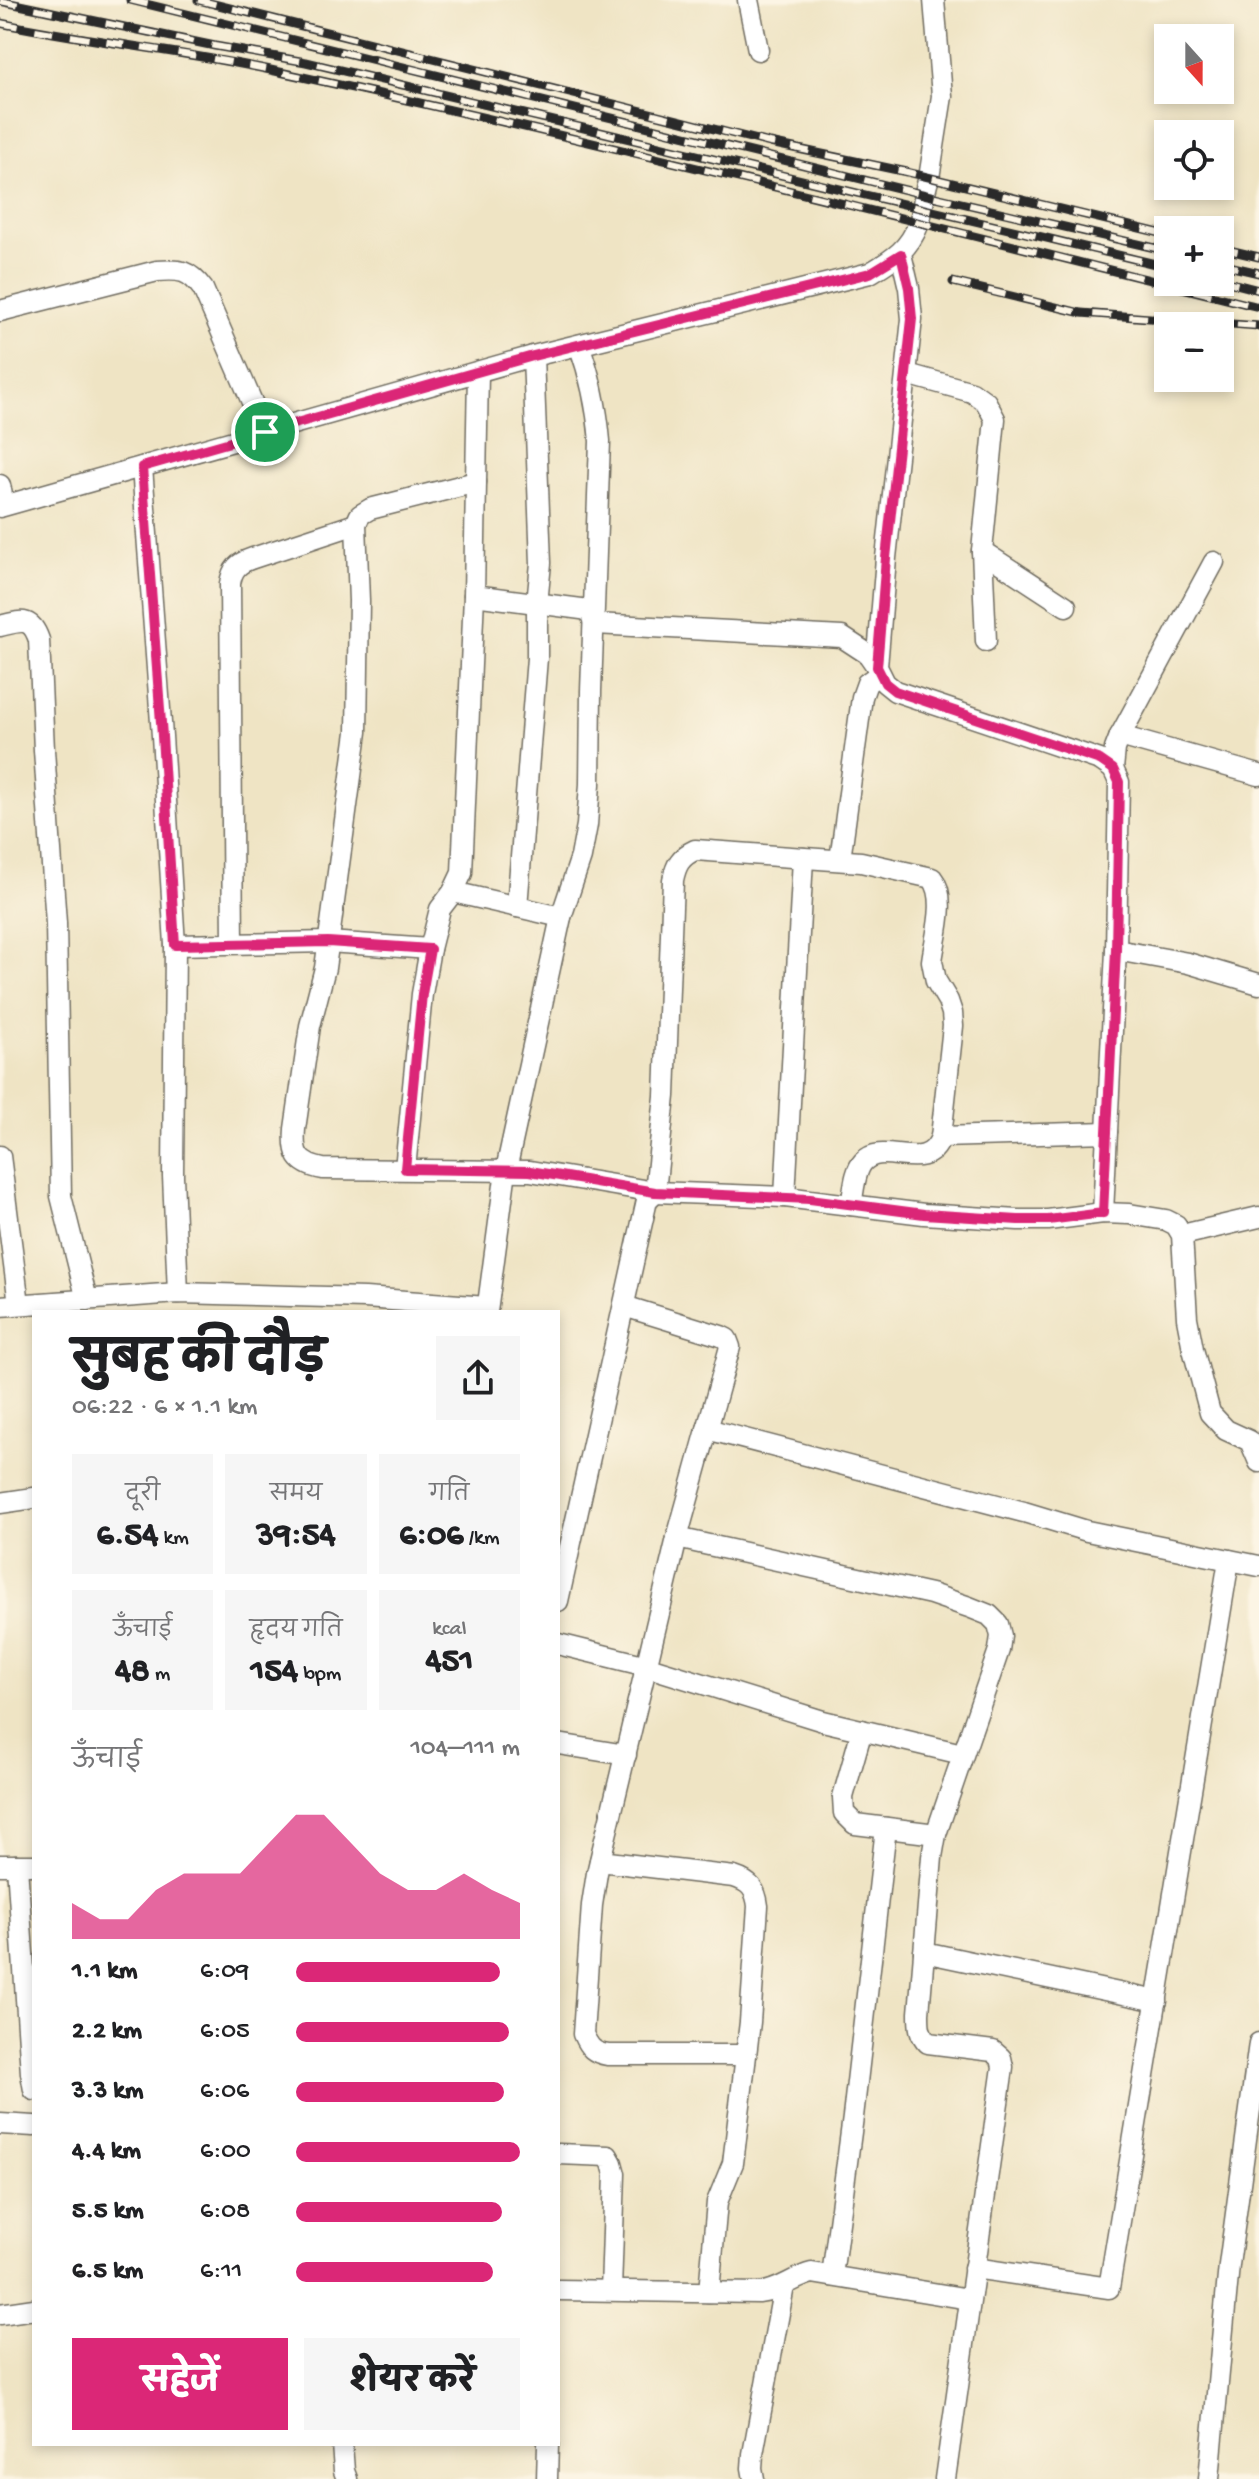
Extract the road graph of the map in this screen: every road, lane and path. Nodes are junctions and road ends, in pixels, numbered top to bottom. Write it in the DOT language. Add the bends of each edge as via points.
graph roads {
  1 [pos="748,0"];
  2 [pos="934,0"];
  3 [pos="758,50"];
  4 [pos="901,254"];
  5 [pos="0,311"];
  6 [pos="579,345"];
  7 [pos="533,356"];
  8 [pos="478,372"];
  9 [pos="907,374"];
  10 [pos="265,432"];
  11 [pos="142,467"];
  12 [pos="476,482"];
  13 [pos="1,499"];
  14 [pos="356,524"];
  15 [pos="982,551"];
  16 [pos="1214,562"];
  17 [pos="474,595"];
  18 [pos="537,604"];
  19 [pos="1066,606"];
  20 [pos="595,624"];
  21 [pos="0,626"];
  22 [pos="986,641"];
  23 [pos="878,671"];
  24 [pos="1120,736"];
  25 [pos="1113,769"];
  26 [pos="1259,775"];
  27 [pos="803,858"];
  28 [pos="840,860"];
  29 [pos="453,892"];
  30 [pos="517,907"];
  31 [pos="561,917"];
  32 [pos="328,942"];
  33 [pos="233,943"];
  34 [pos="175,945"];
  35 [pos="430,949"];
  36 [pos="1116,950"];
  37 [pos="1259,984"];
  38 [pos="1107,1132"];
  39 [pos="941,1137"];
  40 [pos="0,1156"];
  41 [pos="405,1169"];
  42 [pos="506,1170"];
  43 [pos="655,1192"];
  44 [pos="785,1197"];
  45 [pos="851,1205"];
  46 [pos="1103,1213"];
  47 [pos="1259,1217"];
  48 [pos="1182,1235"];
  49 [pos="178,1293"];
  50 [pos="87,1300"];
  51 [pos="236,1304"];
  52 [pos="10,1305"];
  53 [pos="365,1305"];
  54 [pos="624,1306"];
  55 [pos="487,1310"];
  56 [pos="707,1429"];
  57 [pos="1259,1462"];
  58 [pos="32,1498"];
  59 [pos="0,1503"];
  60 [pos="677,1538"];
  61 [pos="1229,1560"];
  62 [pos="1259,1566"];
  63 [pos="560,1592"];
  64 [pos="560,1644"];
  65 [pos="647,1666"];
  66 [pos="862,1730"];
  67 [pos="560,1744"];
  68 [pos="962,1754"];
  69 [pos="626,1755"];
  70 [pos="886,1828"];
  71 [pos="936,1834"];
  72 [pos="600,1861"];
  73 [pos="17,1865"];
  74 [pos="924,1952"];
  75 [pos="1157,2001"];
  76 [pos="31,2043"];
  77 [pos="1259,2043"];
  78 [pos="745,2055"];
  79 [pos="0,2124"];
  80 [pos="32,2126"];
  81 [pos="560,2154"];
  82 [pos="974,2268"];
  83 [pos="832,2276"];
  84 [pos="784,2286"];
  85 [pos="560,2290"];
  86 [pos="611,2290"];
  87 [pos="709,2292"];
  88 [pos="969,2299"];
  89 [pos="32,2309"];
  90 [pos="0,2314"];
  91 [pos="342,2446"];
  92 [pos="548,2446"];
  93 [pos="347,2479"];
  94 [pos="547,2479"];
  95 [pos="754,2479"];
  96 [pos="945,2479"];
  97 [pos="1209,2479"];
  1 -- 3 [label="street"];
  2 -- 4 [label="street" via="942,96 919,223"];
  4 -- 6 [label="street" via="870,273"];
  4 -- 9 [label="street" via="912,319"];
  5 -- 10 [label="street" via="157,271 176,269 193,276"];
  6 -- 7 [label="street"];
  6 -- 20 [label="street" via="600,441"];
  7 -- 8 [label="street"];
  7 -- 18 [label="street" via="541,563"];
  8 -- 10 [label="street"];
  8 -- 12 [label="street"];
  9 -- 15 [label="street" via="972,392 986,402 995,419"];
  9 -- 23 [label="street"];
  10 -- 11 [label="street"];
  11 -- 13 [label="street"];
  11 -- 34 [label="street"];
  12 -- 14 [label="street" via="370,509"];
  12 -- 17 [label="street"];
  14 -- 32 [label="street" via="357,732"];
  14 -- 33 [label="street" via="242,562 232,571"];
  15 -- 19 [label="street"];
  15 -- 22 [label="street"];
  16 -- 24 [label="street"];
  17 -- 18 [label="street"];
  17 -- 29 [label="street" via="462,873"];
  18 -- 20 [label="street" via="589,610"];
  18 -- 30 [label="street"];
  20 -- 23 [label="street" via="842,637 868,654"];
  20 -- 31 [label="street" via="587,825"];
  21 -- 50 [label="street" via="29,622 39,640 56,923 61,1196"];
  23 -- 25 [label="street" via="895,691 1100,760"];
  23 -- 28 [label="street" via="862,697"];
  24 -- 25 [label="street"];
  24 -- 26 [label="street"];
  25 -- 36 [label="street" via="1119,782"];
  27 -- 28 [label="street"];
  27 -- 43 [label="street" via="695,850 678,862"];
  27 -- 44 [label="street"];
  28 -- 39 [label="street" via="932,878 939,887 933,971 953,1026"];
  29 -- 30 [label="street"];
  29 -- 35 [label="street" via="440,909"];
  30 -- 31 [label="street"];
  31 -- 42 [label="street"];
  32 -- 33 [label="street"];
  32 -- 35 [label="street"];
  32 -- 41 [label="street" via="310,1026 294,1146 298,1158 323,1169"];
  33 -- 34 [label="street"];
  34 -- 49 [label="street"];
  35 -- 41 [label="street"];
  36 -- 37 [label="street" via="1188,963"];
  36 -- 38 [label="street"];
  38 -- 39 [label="street"];
  38 -- 46 [label="street"];
  39 -- 45 [label="street" via="928,1154 875,1154 865,1159"];
  40 -- 52 [label="street"];
  41 -- 42 [label="street"];
  42 -- 43 [label="street"];
  42 -- 55 [label="street"];
  43 -- 44 [label="street"];
  43 -- 54 [label="street" via="647,1200"];
  44 -- 45 [label="street"];
  45 -- 46 [label="street" via="1018,1220"];
  46 -- 48 [label="street" via="1166,1220"];
  47 -- 48 [label="street"];
  48 -- 57 [label="street" via="1187,1318 1210,1413 1226,1430 1250,1441"];
  49 -- 50 [label="street"];
  49 -- 51 [label="street"];
  50 -- 52 [label="street"];
  51 -- 53 [label="street"];
  53 -- 55 [label="street"];
  54 -- 56 [label="street" via="727,1339 728,1359"];
  54 -- 63 [label="street"];
  56 -- 60 [label="street"];
  56 -- 61 [label="street" via="1087,1531"];
  58 -- 59 [label="street"];
  60 -- 65 [label="street"];
  60 -- 68 [label="street" via="931,1594 989,1615 998,1624 999,1650"];
  61 -- 62 [label="street"];
  61 -- 75 [label="street"];
  64 -- 65 [label="street"];
  65 -- 66 [label="street"];
  65 -- 69 [label="street"];
  66 -- 68 [label="street"];
  66 -- 70 [label="street" via="843,1797 844,1813 855,1824"];
  67 -- 69 [label="street"];
  68 -- 71 [label="street"];
  69 -- 72 [label="street"];
  70 -- 71 [label="street"];
  70 -- 83 [label="street"];
  71 -- 74 [label="street"];
  72 -- 78 [label="street" via="734,1877 747,1881 757,1893"];
  72 -- 78 [label="street" via="583,2034 588,2045 595,2053 608,2055"];
  73 -- 76 [label="street"];
  74 -- 75 [label="street"];
  74 -- 82 [label="street" via="919,2028 923,2038 928,2043 993,2051 1003,2067"];
  75 -- 82 [label="street" via="1109,2288"];
  77 -- 97 [label="street" via="1229,2265"];
  78 -- 87 [label="street" via="733,2163 714,2219"];
  79 -- 80 [label="street"];
  81 -- 86 [label="street" via="597,2154 612,2163"];
  82 -- 88 [label="street"];
  83 -- 84 [label="street" via="812,2273"];
  83 -- 88 [label="street"];
  84 -- 87 [label="street" via="773,2292"];
  84 -- 95 [label="street" via="753,2454"];
  85 -- 86 [label="street"];
  86 -- 87 [label="street"];
  88 -- 96 [label="street"];
  89 -- 90 [label="street"];
  91 -- 93 [label="street"];
  92 -- 94 [label="street"];
}
